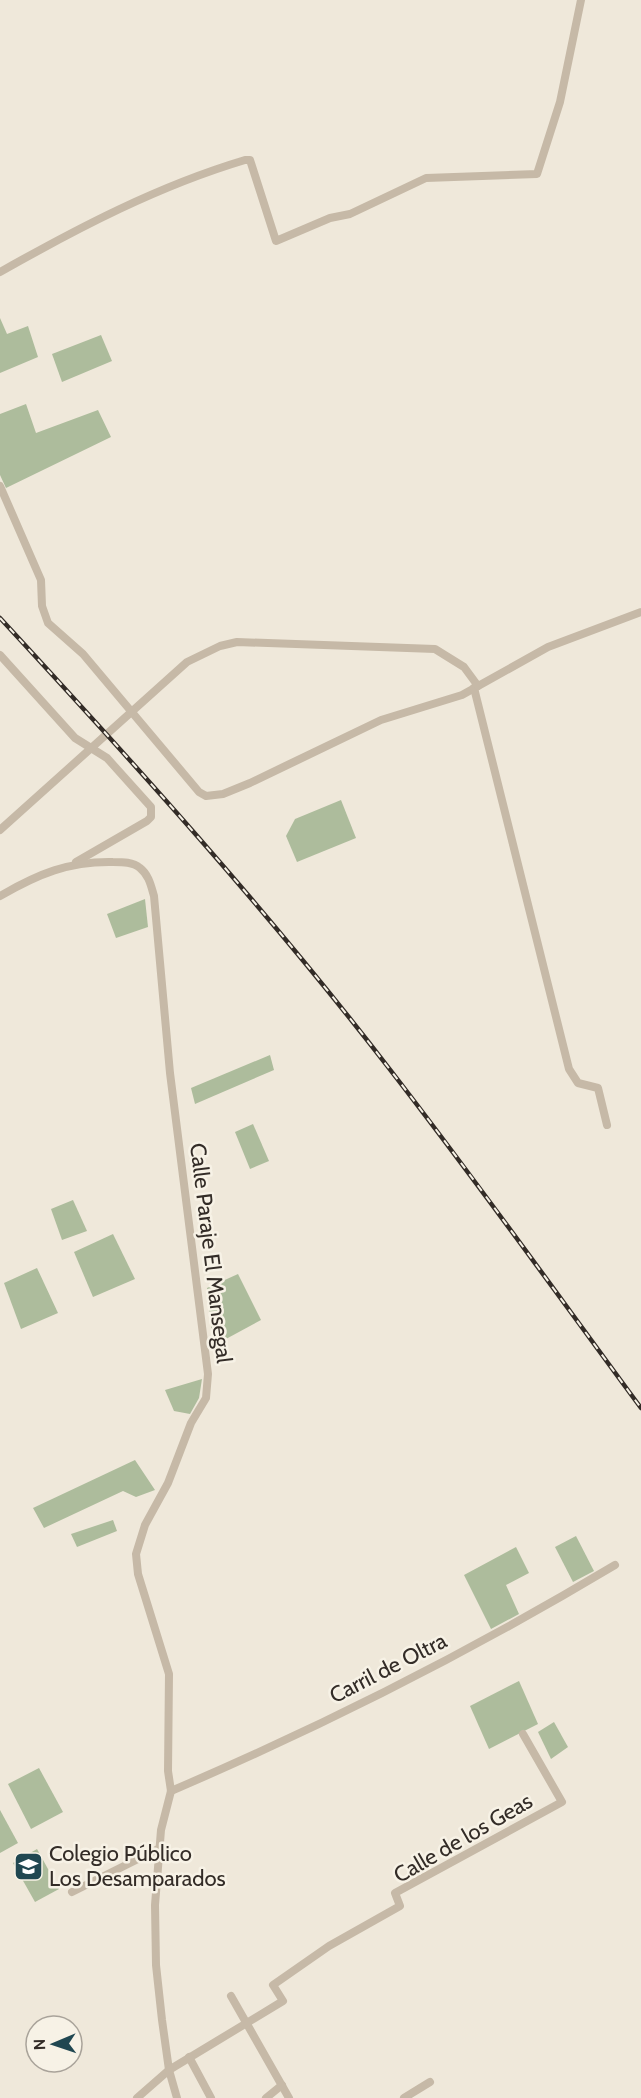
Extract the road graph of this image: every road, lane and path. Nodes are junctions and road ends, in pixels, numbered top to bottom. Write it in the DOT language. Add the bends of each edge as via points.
graph roads {
  1 [pos="581,0"];
  2 [pos="0,272"];
  3 [pos="0,486"];
  4 [pos="641,612"];
  5 [pos="0,656"];
  6 [pos="476,687"];
  7 [pos="0,830"];
  8 [pos="73,864"];
  9 [pos="0,897"];
  10 [pos="607,1125"];
  11 [pos="615,1565"];
  12 [pos="523,1734"];
  13 [pos="171,1791"];
  14 [pos="160,1848"];
  15 [pos="72,1892"];
  16 [pos="231,1996"];
  17 [pos="246,2025"];
  18 [pos="189,2057"];
  19 [pos="169,2070"];
  20 [pos="430,2082"];
  21 [pos="282,2085"];
  22 [pos="137,2098"];
  23 [pos="177,2098"];
  24 [pos="211,2098"];
  25 [pos="266,2098"];
  26 [pos="290,2098"];
  27 [pos="404,2098"];
  1 -- 2 [label="street" via="560,102 537,174 426,178 350,214 330,218 276,241 250,160 245,160 140,199"];
  3 -- 6 [label="street" via="41,580 42,606 48,623 83,654 206,796 250,783 381,720"];
  4 -- 6 [label="street" via="548,647"];
  5 -- 8 [label="street" via="75,738 107,758 151,807 147,821"];
  6 -- 7 [label="street" via="464,667 435,649 237,642 220,646 187,662"];
  6 -- 10 [label="street" via="569,1069 578,1083 598,1088"];
  8 -- 9 [label="street" via="54,869"];
  8 -- 13 [label="street, Calle Paraje El Mansegal" via="128,862 146,874 154,897 170,1073 208,1374 206,1398 191,1423 136,1554 138,1574 169,1674"];
  11 -- 13 [label="street, Carril de Oltra" via="346,1710"];
  12 -- 17 [label="street, Calle de los Geas" via="562,1802 395,1893 400,1906 280,1979 273,1985 283,2001"];
  13 -- 14 [label="street, Calle Paraje El Mansegal"];
  14 -- 15 [label="street"];
  14 -- 19 [label="street, Calle Paraje El Mansegal" via="155,1905 156,1965"];
  16 -- 17 [label="street"];
  17 -- 18 [label="street, Calle de los Geas"];
  17 -- 21 [label="street"];
  18 -- 19 [label="street, Calle de los Geas"];
  18 -- 24 [label="street"];
  19 -- 22 [label="street, Calle de los Geas"];
  19 -- 23 [label="street, Calle Paraje El Mansegal"];
  20 -- 27 [label="street"];
  21 -- 25 [label="street"];
  21 -- 26 [label="street"];
}
